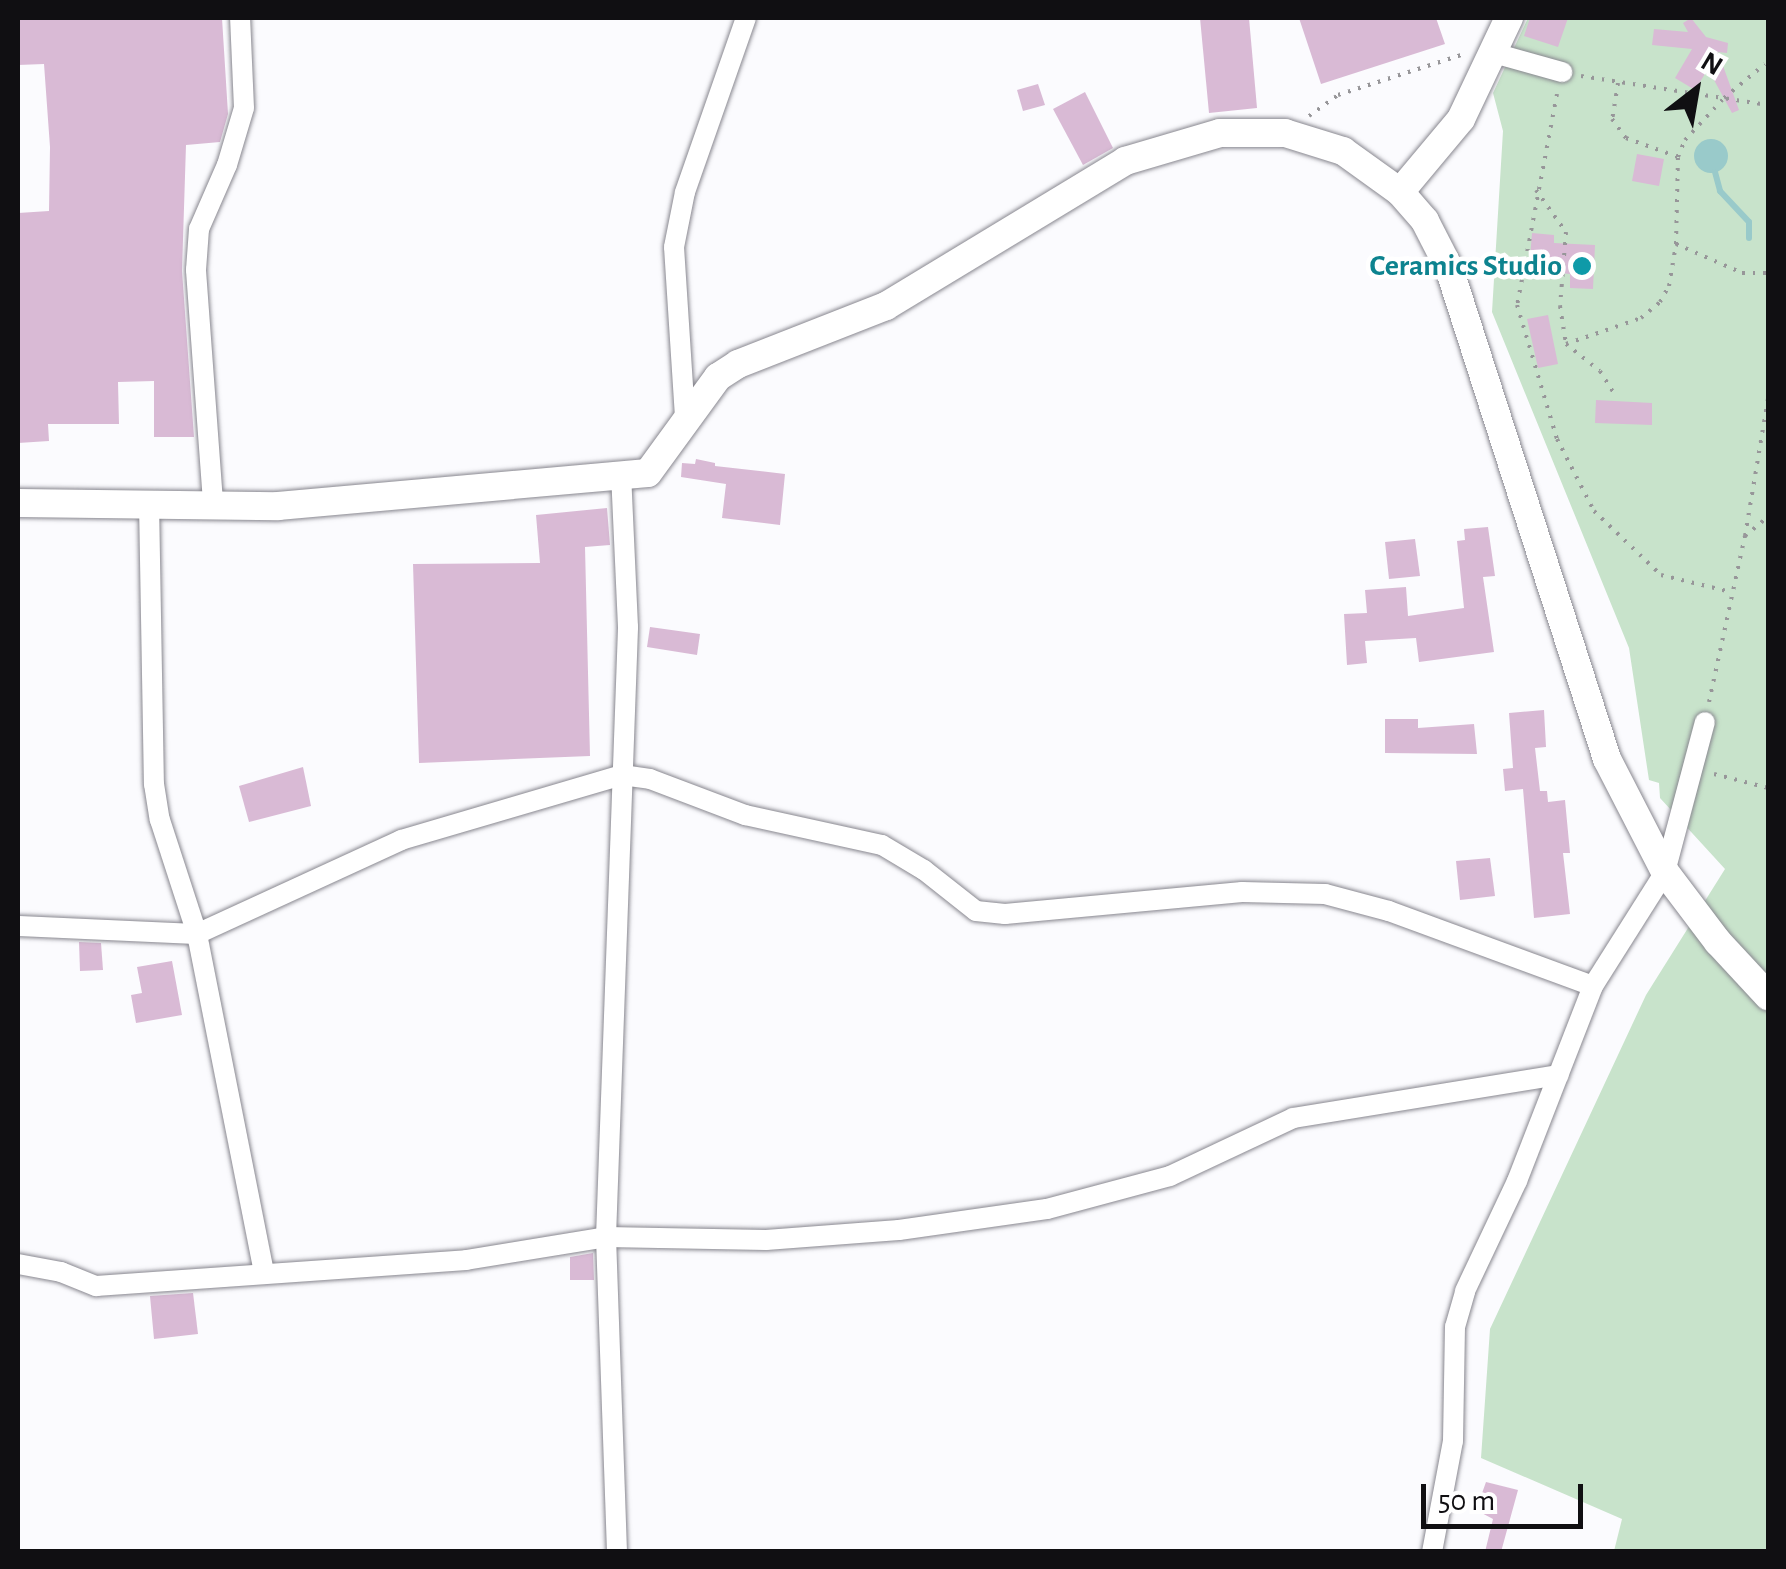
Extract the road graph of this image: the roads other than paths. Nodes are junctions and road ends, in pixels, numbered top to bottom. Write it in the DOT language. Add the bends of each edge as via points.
graph roads {
  1 [pos="240,18"];
  2 [pos="746,18"];
  3 [pos="1508,18"];
  4 [pos="1494,53"];
  5 [pos="1562,72"];
  6 [pos="1400,192"];
  7 [pos="685,417"];
  8 [pos="621,474"];
  9 [pos="149,502"];
  10 [pos="213,502"];
  11 [pos="18,503"];
  12 [pos="1705,722"];
  13 [pos="622,775"];
  14 [pos="1665,872"];
  15 [pos="18,926"];
  16 [pos="197,934"];
  17 [pos="1594,986"];
  18 [pos="1768,996"];
  19 [pos="1559,1075"];
  20 [pos="606,1237"];
  21 [pos="18,1264"];
  22 [pos="264,1273"];
  23 [pos="618,1552"];
  24 [pos="1432,1552"];
  1 -- 10 [label="street" via="244,108 199,229 196,270"];
  2 -- 7 [label="street" via="686,192 674,247"];
  3 -- 4 [label="street"];
  4 -- 5 [label="street"];
  4 -- 6 [label="street" via="1461,119"];
  6 -- 7 [label="street" via="1342,152 1285,133 1220,132 1125,161 886,306 738,364"];
  6 -- 14 [label="street" via="1425,221 1449,268 1591,718"];
  7 -- 8 [label="street" via="648,472"];
  8 -- 10 [label="street" via="278,506"];
  8 -- 13 [label="street" via="628,627"];
  9 -- 10 [label="street"];
  9 -- 11 [label="street"];
  9 -- 16 [label="street" via="154,784"];
  12 -- 14 [label="street"];
  13 -- 16 [label="street" via="402,840"];
  13 -- 17 [label="street" via="745,815 882,845 976,911 1006,914 1242,892 1325,894"];
  13 -- 20 [label="street"];
  14 -- 17 [label="street"];
  14 -- 18 [label="street"];
  15 -- 16 [label="street"];
  16 -- 22 [label="street"];
  17 -- 19 [label="street"];
  19 -- 20 [label="street" via="1293,1118 1170,1176 1047,1209 766,1240"];
  19 -- 24 [label="street" via="1455,1327 1453,1440"];
  20 -- 22 [label="street" via="466,1260"];
  20 -- 23 [label="street"];
  21 -- 22 [label="street" via="96,1286"];
}
